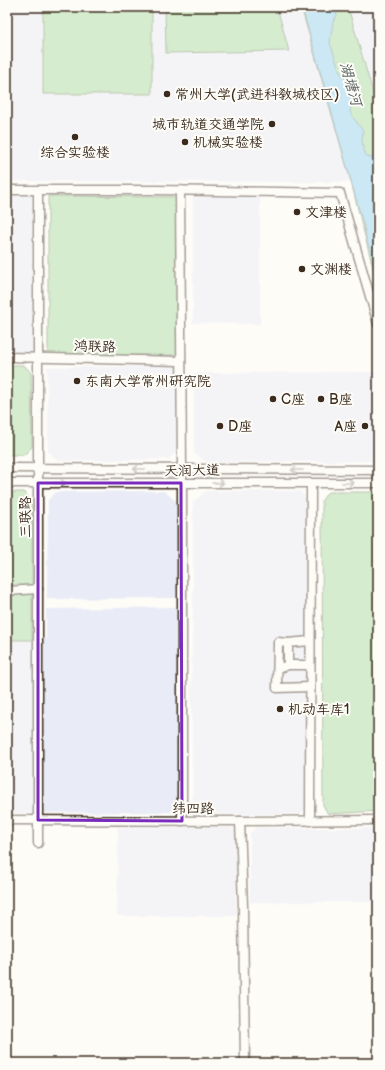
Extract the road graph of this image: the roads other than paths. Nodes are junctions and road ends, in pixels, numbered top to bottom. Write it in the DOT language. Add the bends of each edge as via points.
graph roads {
  1 [pos="7,190"];
  2 [pos="180,190"];
  3 [pos="38,191"];
  4 [pos="378,324"];
  5 [pos="7,357"];
  6 [pos="38,357"];
  7 [pos="181,362"];
  8 [pos="7,468"];
  9 [pos="38,469"];
  10 [pos="182,469"];
  11 [pos="378,470"];
  12 [pos="38,482"];
  13 [pos="7,483"];
  14 [pos="181,483"];
  15 [pos="311,483"];
  16 [pos="378,483"];
  17 [pos="38,590"];
  18 [pos="7,591"];
  19 [pos="310,642"];
  20 [pos="288,643"];
  21 [pos="288,665"];
  22 [pos="310,665"];
  23 [pos="277,669"];
  24 [pos="310,687"];
  25 [pos="7,820"];
  26 [pos="38,820"];
  27 [pos="182,820"];
  28 [pos="310,820"];
  29 [pos="378,820"];
  30 [pos="240,822"];
  31 [pos="38,843"];
  32 [pos="244,1063"];
  1 -- 3 [label="street"];
  2 -- 3 [label="street"];
  2 -- 4 [label="street" via="340,193"];
  2 -- 7 [label="street"];
  3 -- 6 [label="street, 三联路"];
  5 -- 6 [label="street, 鸿联路"];
  6 -- 7 [label="street, 鸿联路"];
  6 -- 9 [label="street, 三联路"];
  7 -- 10 [label="street"];
  8 -- 9 [label="street, 天润大道"];
  10 -- 9 [label="street, 天润大道, one-way"];
  9 -- 12 [label="street, 三联路"];
  11 -- 10 [label="street, 天润大道, one-way"];
  10 -- 14 [label="street"];
  12 -- 13 [label="street, 天润大道"];
  12 -- 14 [label="street, 天润大道, one-way"];
  12 -- 17 [label="street, 三联路"];
  14 -- 15 [label="street, 天润大道, one-way"];
  14 -- 27 [label="street"];
  15 -- 16 [label="street, 天润大道, one-way"];
  15 -- 19 [label="street"];
  17 -- 18 [label="street"];
  17 -- 26 [label="street, 三联路"];
  19 -- 20 [label="street"];
  19 -- 22 [label="street"];
  20 -- 21 [label="street"];
  20 -- 23 [label="street" via="277,640"];
  21 -- 22 [label="street"];
  21 -- 23 [label="street"];
  22 -- 24 [label="street"];
  23 -- 24 [label="street" via="277,688"];
  24 -- 28 [label="street"];
  25 -- 26 [label="street, 纬四路"];
  26 -- 27 [label="street, 纬四路"];
  26 -- 31 [label="street, 三联路"];
  27 -- 30 [label="street, 纬四路"];
  28 -- 29 [label="street, 纬四路"];
  28 -- 30 [label="street, 纬四路"];
  30 -- 32 [label="street"];
}
